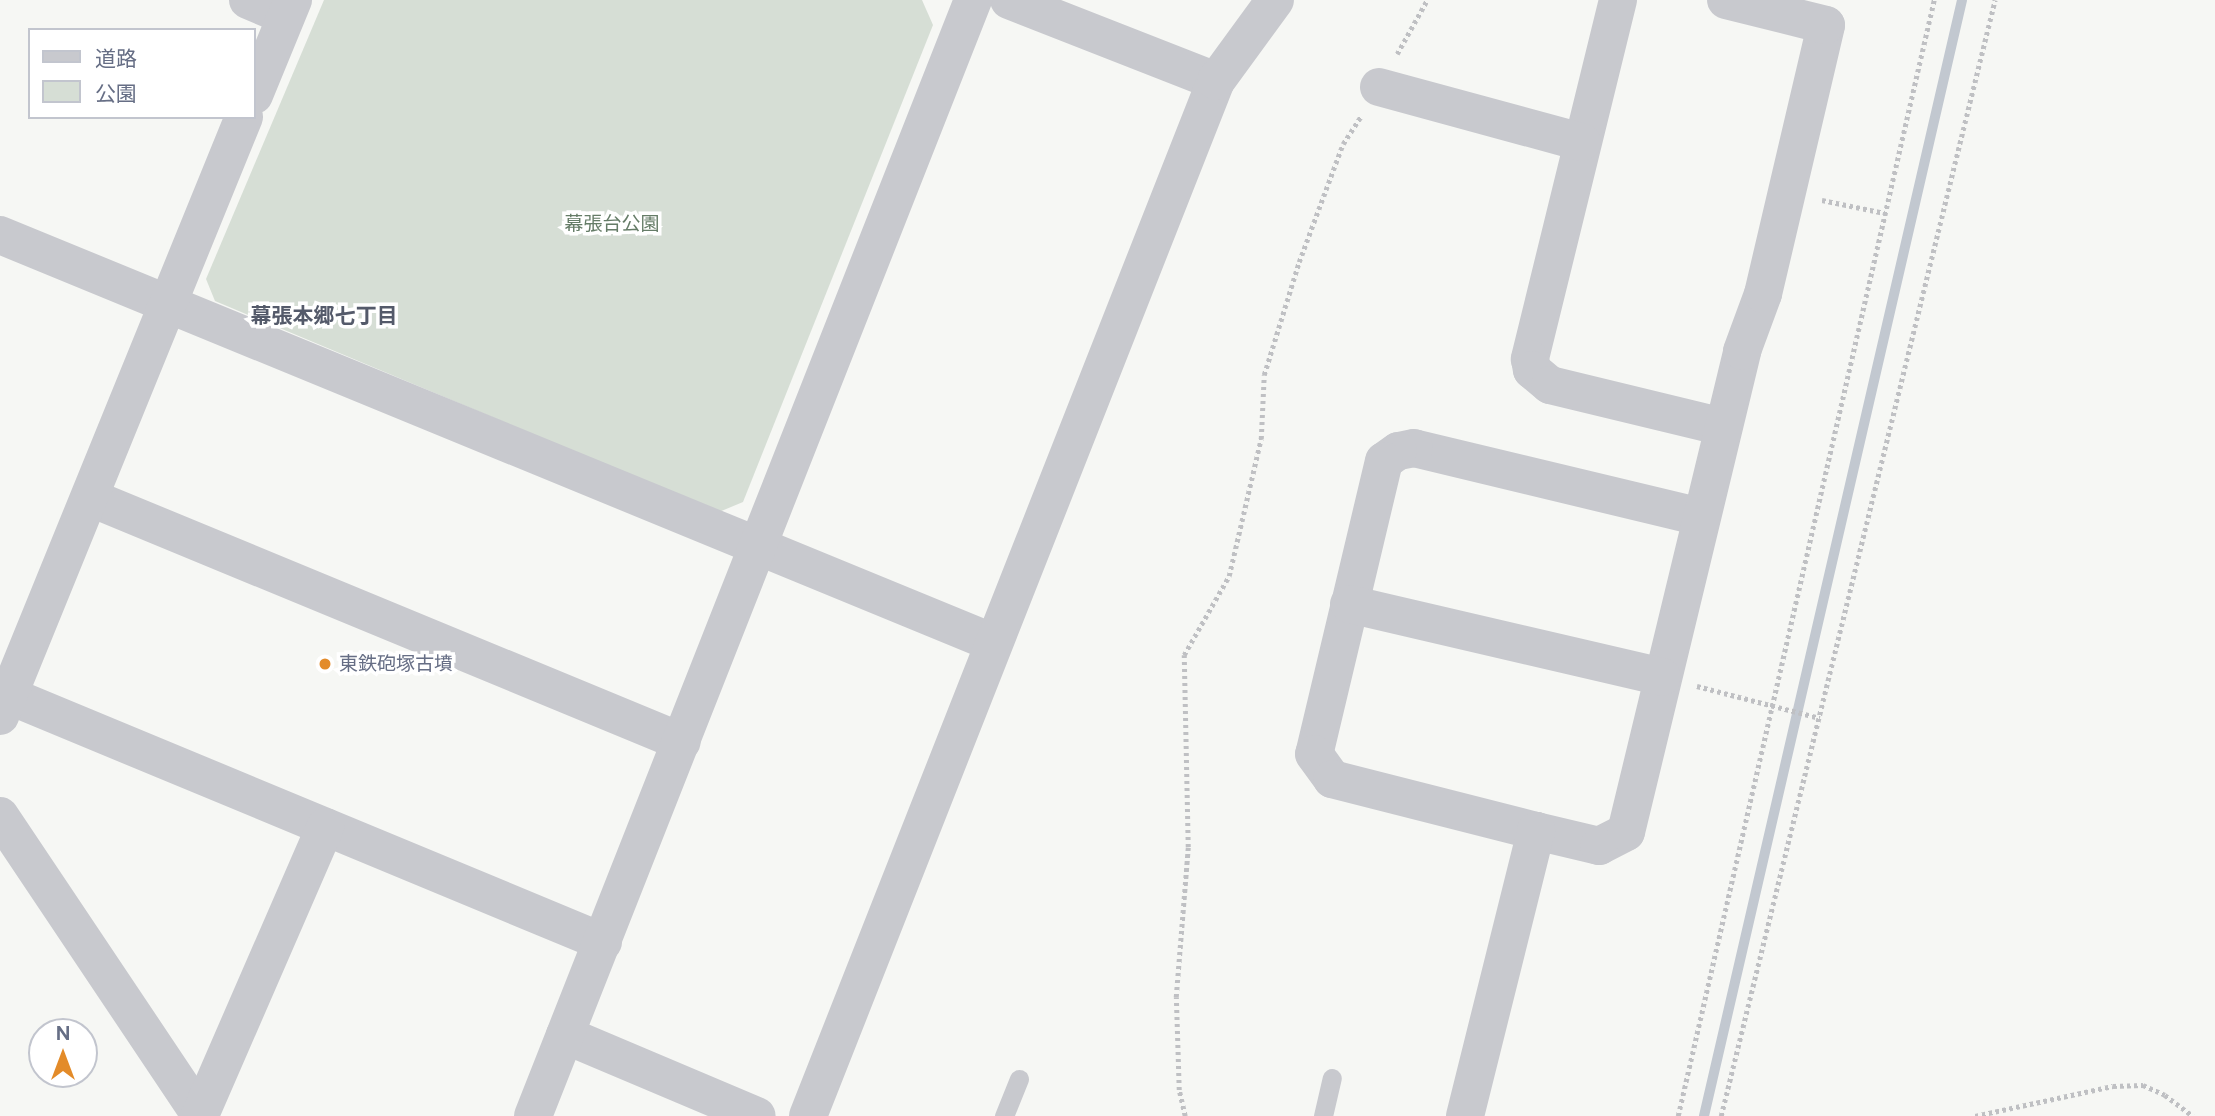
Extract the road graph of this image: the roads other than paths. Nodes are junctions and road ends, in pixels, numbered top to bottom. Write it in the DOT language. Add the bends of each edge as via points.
graph roads {
  1 [pos="248,0"];
  2 [pos="972,0"];
  3 [pos="1009,0"];
  4 [pos="1275,0"];
  5 [pos="1618,0"];
  6 [pos="1726,0"];
  7 [pos="290,8"];
  8 [pos="1829,12"];
  9 [pos="1216,81"];
  10 [pos="1379,87"];
  11 [pos="256,90"];
  12 [pos="243,119"];
  13 [pos="1582,142"];
  14 [pos="0,235"];
  15 [pos="168,303"];
  16 [pos="1723,428"];
  17 [pos="91,498"];
  18 [pos="1701,517"];
  19 [pos="759,546"];
  20 [pos="1349,604"];
  21 [pos="994,643"];
  22 [pos="1662,677"];
  23 [pos="5,706"];
  24 [pos="682,742"];
  25 [pos="0,816"];
  26 [pos="325,827"];
  27 [pos="1536,831"];
  28 [pos="603,942"];
  29 [pos="565,1035"];
  30 [pos="1332,1078"];
  31 [pos="1019,1079"];
  32 [pos="201,1115"];
  33 [pos="533,1116"];
  34 [pos="757,1116"];
  35 [pos="808,1116"];
  36 [pos="1004,1116"];
  37 [pos="1323,1116"];
  38 [pos="1465,1116"];
  1 -- 7 [label="street"];
  2 -- 19 [label="street"];
  3 -- 9 [label="street"];
  4 -- 9 [label="street"];
  5 -- 13 [label="street"];
  6 -- 8 [label="street"];
  7 -- 11 [label="street"];
  8 -- 16 [label="street" via="1763,294 1742,351"];
  9 -- 21 [label="street"];
  10 -- 13 [label="street"];
  12 -- 15 [label="street"];
  13 -- 16 [label="street" via="1530,359 1532,370 1550,385"];
  14 -- 15 [label="street"];
  15 -- 17 [label="street"];
  15 -- 19 [label="street"];
  16 -- 18 [label="street"];
  17 -- 23 [label="street"];
  17 -- 24 [label="street"];
  18 -- 20 [label="street" via="1414,448 1398,451 1384,461"];
  18 -- 22 [label="street"];
  19 -- 21 [label="street"];
  19 -- 24 [label="street"];
  20 -- 22 [label="street"];
  20 -- 27 [label="street" via="1314,754 1332,779"];
  21 -- 35 [label="street"];
  22 -- 27 [label="street" via="1626,832 1599,846"];
  23 -- 26 [label="street"];
  24 -- 28 [label="street"];
  25 -- 32 [label="street"];
  26 -- 28 [label="street"];
  26 -- 32 [label="street"];
  27 -- 38 [label="street"];
  28 -- 29 [label="street"];
  29 -- 33 [label="street"];
  29 -- 34 [label="street"];
  30 -- 37 [label="lane"];
  31 -- 36 [label="lane"];
}
